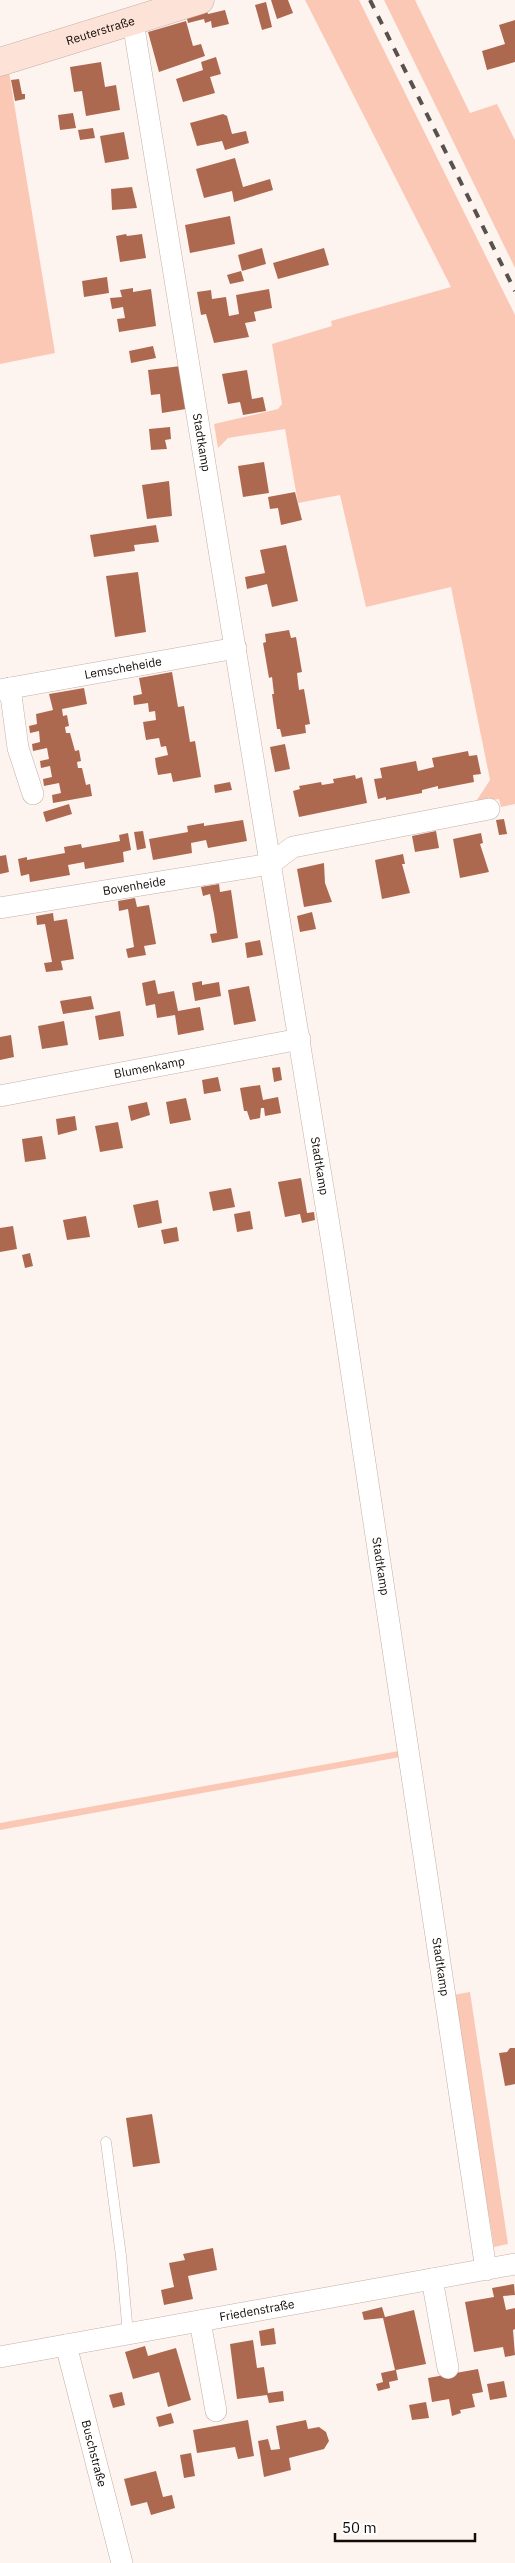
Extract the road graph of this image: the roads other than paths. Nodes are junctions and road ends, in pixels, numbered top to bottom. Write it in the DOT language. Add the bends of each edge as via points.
graph roads {
  1 [pos="200,0"];
  2 [pos="133,22"];
  3 [pos="0,62"];
  4 [pos="236,648"];
  5 [pos="5,689"];
  6 [pos="33,794"];
  7 [pos="489,809"];
  8 [pos="270,864"];
  9 [pos="0,908"];
  10 [pos="300,1039"];
  11 [pos="0,1096"];
  12 [pos="106,2142"];
  13 [pos="515,2264"];
  14 [pos="486,2270"];
  15 [pos="432,2279"];
  16 [pos="200,2321"];
  17 [pos="128,2334"];
  18 [pos="66,2345"];
  19 [pos="0,2357"];
  20 [pos="448,2368"];
  21 [pos="216,2411"];
  22 [pos="122,2563"];
  1 -- 2 [label="street, Reuterstraße"];
  2 -- 3 [label="street, Reuterstraße"];
  2 -- 4 [label="street, Stadtkamp"];
  4 -- 5 [label="street, Lemscheheide"];
  4 -- 8 [label="street, Stadtkamp"];
  5 -- 6 [label="street, Lemscheheide" via="18,748"];
  7 -- 8 [label="street" via="293,847"];
  8 -- 9 [label="street, Bovenheide"];
  8 -- 10 [label="street, Stadtkamp"];
  10 -- 11 [label="street, Blumenkamp"];
  10 -- 14 [label="street, Stadtkamp"];
  12 -- 17 [label="lane" via="122,2256"];
  13 -- 14 [label="street, Friedenstraße"];
  14 -- 15 [label="street, Friedenstraße"];
  15 -- 16 [label="street, Friedenstraße"];
  15 -- 20 [label="street"];
  16 -- 17 [label="street, Friedenstraße"];
  16 -- 21 [label="street"];
  17 -- 18 [label="street, Friedenstraße"];
  18 -- 19 [label="street, Friedenstraße"];
  18 -- 22 [label="street, Buschstraße"];
}
